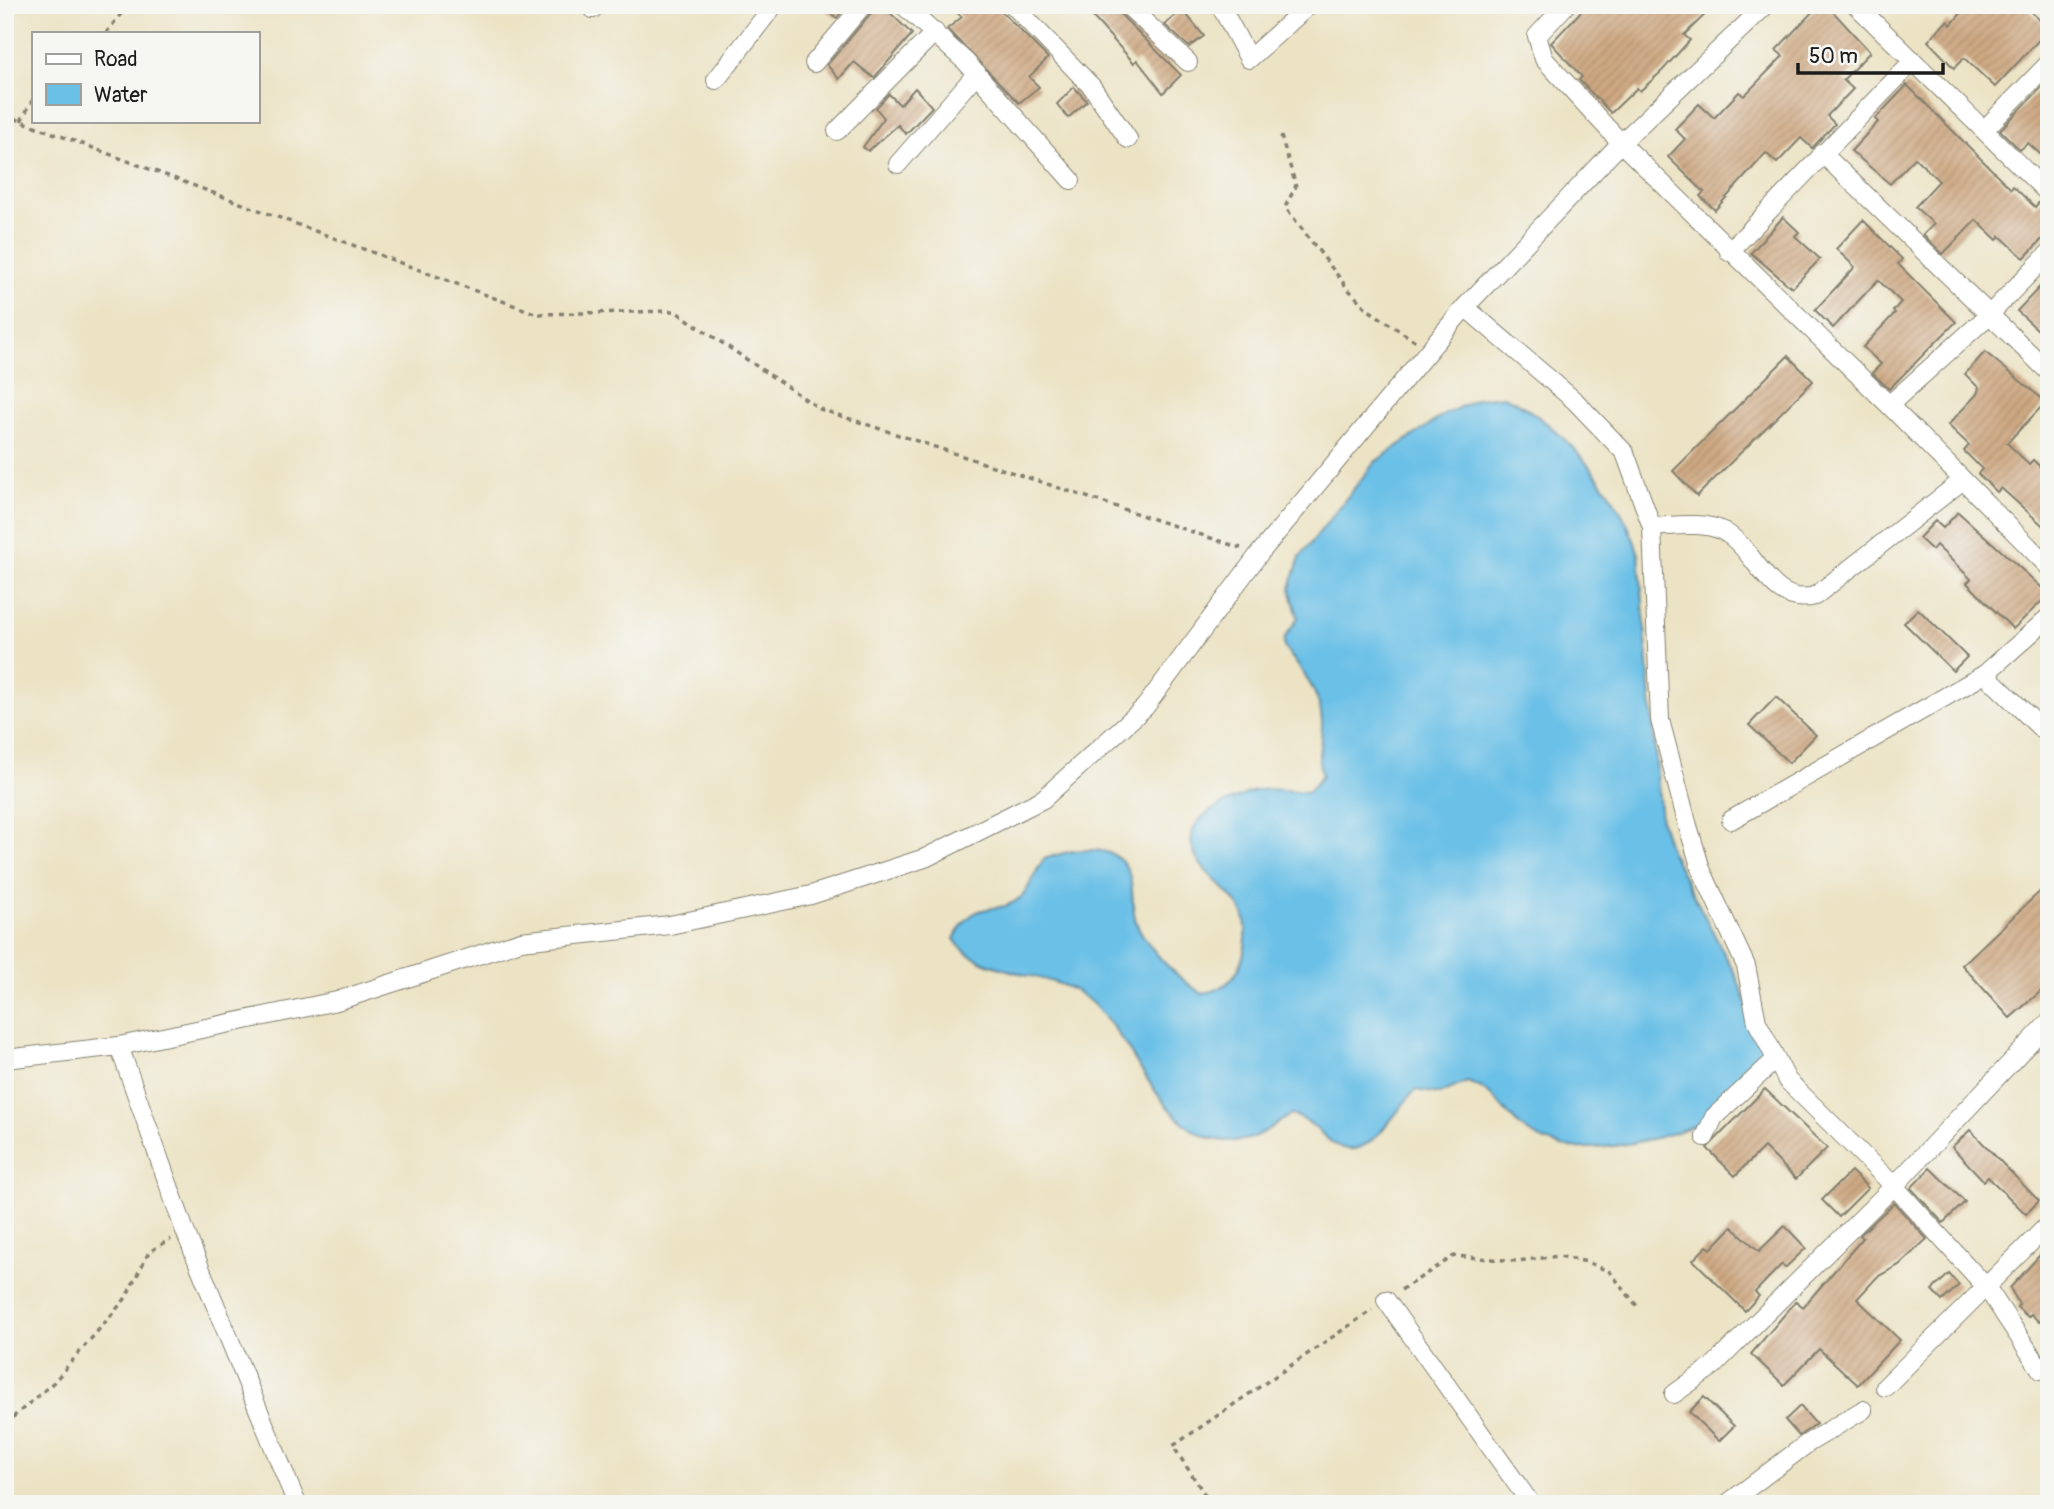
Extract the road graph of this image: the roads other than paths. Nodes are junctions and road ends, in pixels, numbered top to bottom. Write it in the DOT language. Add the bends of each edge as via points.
graph roads {
  1 [pos="774,5"];
  2 [pos="863,5"];
  3 [pos="903,5"];
  4 [pos="1013,5"];
  5 [pos="1127,5"];
  6 [pos="1220,5"];
  7 [pos="1308,5"];
  8 [pos="1566,5"];
  9 [pos="1766,5"];
  10 [pos="1856,5"];
  11 [pos="935,32"];
  12 [pos="1913,61"];
  13 [pos="1188,62"];
  14 [pos="814,63"];
  15 [pos="2049,63"];
  16 [pos="977,73"];
  17 [pos="716,80"];
  18 [pos="1984,130"];
  19 [pos="837,131"];
  20 [pos="1128,139"];
  21 [pos="1621,143"];
  22 [pos="1822,153"];
  23 [pos="898,164"];
  24 [pos="1071,180"];
  25 [pos="2049,194"];
  26 [pos="1728,251"];
  27 [pos="2049,253"];
  28 [pos="1465,307"];
  29 [pos="1989,315"];
  30 [pos="2049,372"];
  31 [pos="1889,405"];
  32 [pos="1963,480"];
  33 [pos="1652,527"];
  34 [pos="2049,567"];
  35 [pos="2049,617"];
  36 [pos="1985,674"];
  37 [pos="2049,736"];
  38 [pos="1731,820"];
  39 [pos="2049,1022"];
  40 [pos="119,1046"];
  41 [pos="5,1059"];
  42 [pos="1776,1059"];
  43 [pos="1705,1137"];
  44 [pos="1894,1185"];
  45 [pos="2049,1224"];
  46 [pos="1987,1289"];
  47 [pos="1386,1300"];
  48 [pos="2049,1364"];
  49 [pos="1885,1387"];
  50 [pos="1674,1394"];
  51 [pos="1863,1410"];
  52 [pos="297,1504"];
  53 [pos="1531,1504"];
  54 [pos="1727,1504"];
  1 -- 17 [label="street"];
  2 -- 14 [label="street"];
  3 -- 11 [label="street"];
  4 -- 20 [label="street" via="1092,87"];
  5 -- 13 [label="street"];
  6 -- 7 [label="street" via="1249,60"];
  8 -- 21 [label="street" via="1537,36 1544,59"];
  9 -- 21 [label="street"];
  10 -- 12 [label="street"];
  11 -- 16 [label="street"];
  11 -- 19 [label="street"];
  12 -- 18 [label="street"];
  12 -- 22 [label="street"];
  15 -- 18 [label="street"];
  16 -- 23 [label="street"];
  16 -- 24 [label="street"];
  18 -- 25 [label="street"];
  21 -- 26 [label="street"];
  21 -- 28 [label="street"];
  22 -- 26 [label="street"];
  22 -- 29 [label="street"];
  26 -- 31 [label="street"];
  27 -- 29 [label="street"];
  28 -- 33 [label="street" via="1575,401 1625,453"];
  28 -- 40 [label="street" via="1259,554 1145,707 1043,799 925,859 811,895 695,919 521,941 337,1001"];
  29 -- 30 [label="street"];
  29 -- 31 [label="street"];
  31 -- 32 [label="street"];
  32 -- 33 [label="street" via="1815,596 1801,600 1785,596 1747,549 1721,530 1688,525"];
  32 -- 34 [label="street"];
  33 -- 42 [label="street" via="1660,720 1701,869 1746,966 1757,1022"];
  35 -- 36 [label="street"];
  36 -- 37 [label="street"];
  36 -- 38 [label="street"];
  39 -- 44 [label="street"];
  40 -- 41 [label="street"];
  40 -- 52 [label="street" via="185,1231"];
  42 -- 43 [label="street" via="1714,1117"];
  42 -- 44 [label="street" via="1787,1080"];
  44 -- 46 [label="street"];
  44 -- 50 [label="street" via="1713,1366"];
  45 -- 46 [label="street"];
  46 -- 48 [label="street" via="2041,1370"];
  46 -- 49 [label="street"];
  47 -- 53 [label="street"];
  51 -- 54 [label="street" via="1808,1443"];
}
